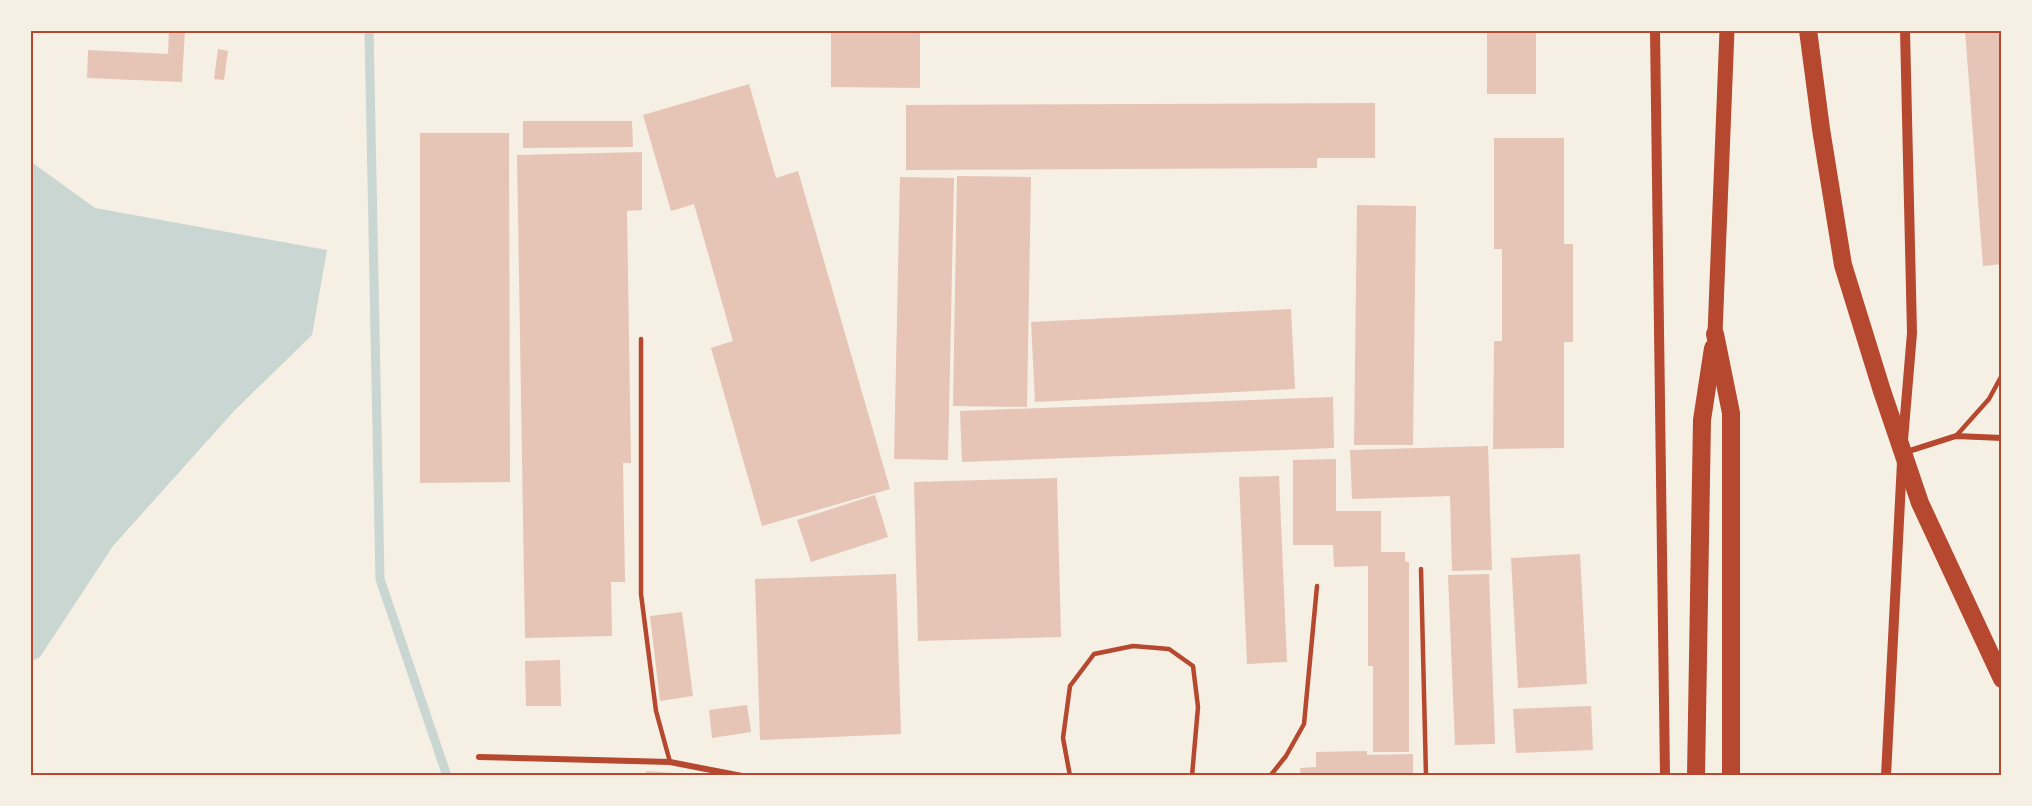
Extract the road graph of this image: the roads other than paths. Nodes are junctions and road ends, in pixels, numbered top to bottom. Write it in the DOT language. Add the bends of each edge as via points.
graph roads {
  1 [pos="1656,30"];
  2 [pos="1727,30"];
  3 [pos="1808,30"];
  4 [pos="1905,30"];
  5 [pos="1715,334"];
  6 [pos="641,339"];
  7 [pos="2002,375"];
  8 [pos="1956,436"];
  9 [pos="2002,438"];
  10 [pos="1902,454"];
  11 [pos="1421,569"];
  12 [pos="1317,586"];
  13 [pos="2002,679"];
  14 [pos="479,757"];
  15 [pos="670,762"];
  16 [pos="1885,774"];
  17 [pos="742,776"];
  18 [pos="1070,776"];
  19 [pos="1192,776"];
  20 [pos="1270,776"];
  21 [pos="1426,776"];
  22 [pos="1665,776"];
  23 [pos="1696,776"];
  24 [pos="1731,776"];
  1 -- 22 [label="street"];
  2 -- 5 [label="main road"];
  3 -- 13 [label="highway" via="1843,265 1920,503"];
  4 -- 10 [label="street" via="1912,333"];
  5 -- 23 [label="highway" via="1702,420"];
  5 -- 24 [label="highway" via="1731,413"];
  6 -- 15 [label="lane" via="641,594 656,711"];
  7 -- 8 [label="lane" via="1989,399"];
  8 -- 9 [label="street"];
  8 -- 10 [label="street"];
  10 -- 16 [label="street"];
  11 -- 21 [label="lane"];
  12 -- 20 [label="lane" via="1304,724"];
  14 -- 15 [label="street"];
  15 -- 17 [label="street"];
  18 -- 19 [label="lane" via="1063,738 1070,686 1094,654 1133,646 1169,649 1193,666 1198,707"];
}
